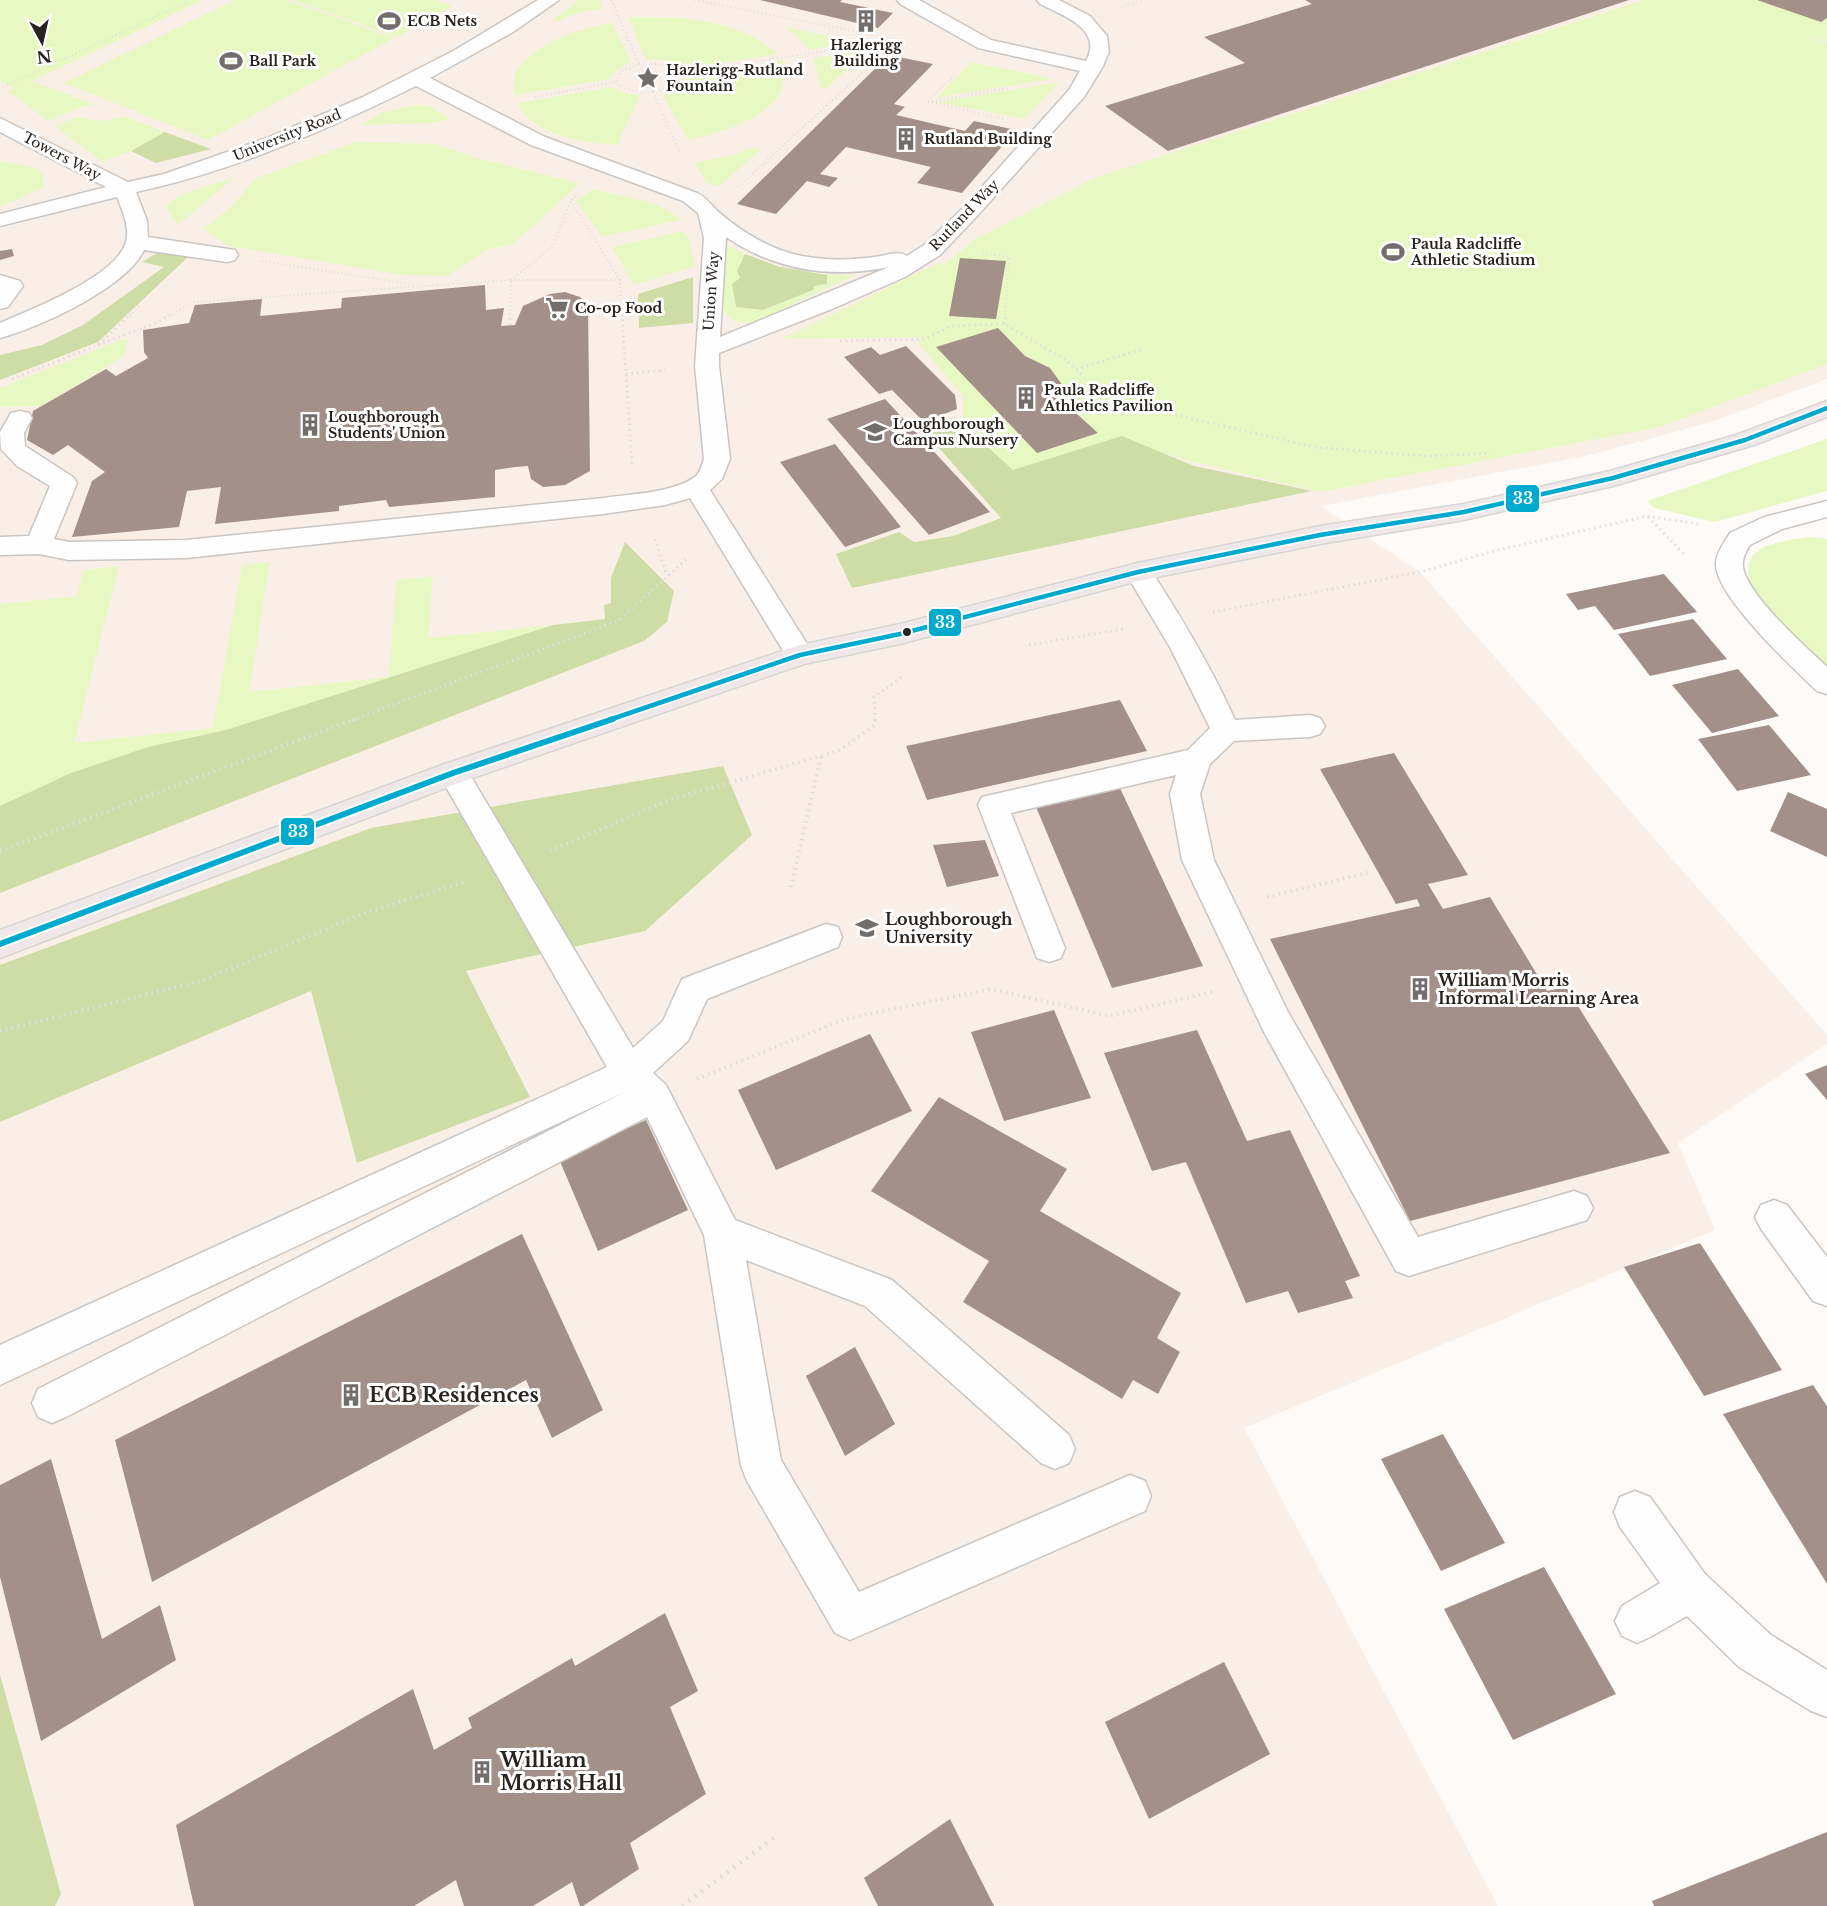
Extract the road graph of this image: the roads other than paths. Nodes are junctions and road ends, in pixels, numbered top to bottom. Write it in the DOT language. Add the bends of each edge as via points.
graph roads {
  1 [pos="550,0"];
  2 [pos="906,0"];
  3 [pos="1046,0"];
  4 [pos="1121,34"];
  5 [pos="1098,36"];
  6 [pos="1093,68"];
  7 [pos="417,79"];
  8 [pos="0,124"];
  9 [pos="124,189"];
  10 [pos="703,208"];
  11 [pos="1,220"];
  12 [pos="137,242"];
  13 [pos="932,250"];
  14 [pos="227,255"];
  15 [pos="0,282"];
  16 [pos="0,302"];
  17 [pos="0,330"];
  18 [pos="707,350"];
  19 [pos="1827,408"];
  20 [pos="20,418"];
  21 [pos="696,487"];
  22 [pos="1827,509"];
  23 [pos="39,545"];
  24 [pos="0,546"];
  25 [pos="1138,572"];
  26 [pos="800,655"];
  27 [pos="1827,684"];
  28 [pos="1310,726"];
  29 [pos="1226,730"];
  30 [pos="1197,759"];
  31 [pos="453,773"];
  32 [pos="826,937"];
  33 [pos="0,944"];
  34 [pos="1049,948"];
  35 [pos="642,1085"];
  36 [pos="1574,1208"];
  37 [pos="1774,1217"];
  38 [pos="722,1233"];
  39 [pos="1827,1288"];
  40 [pos="0,1365"];
  41 [pos="52,1403"];
  42 [pos="1055,1449"];
  43 [pos="1130,1496"];
  44 [pos="1635,1512"];
  45 [pos="1690,1590"];
  46 [pos="1637,1621"];
  47 [pos="1827,1695"];
  1 -- 7 [label="street, University Road"];
  2 -- 6 [label="street" via="985,44"];
  3 -- 5 [label="street" via="1084,20"];
  4 -- 5 [label="street"];
  5 -- 6 [label="street, Rutland Way" via="1100,52"];
  6 -- 13 [label="street, Rutland Way" via="1077,93 963,209"];
  7 -- 9 [label="street, University Road" via="246,152 174,177"];
  7 -- 10 [label="street" via="538,141"];
  8 -- 9 [label="street, Towers Way"];
  9 -- 11 [label="street, University Road"];
  9 -- 12 [label="street" via="135,218"];
  10 -- 13 [label="street" via="769,253 808,264 874,264"];
  10 -- 18 [label="street, Union Way" via="715,238"];
  12 -- 14 [label="street"];
  12 -- 17 [label="street" via="128,259 101,282 52,310"];
  13 -- 18 [label="street, Rutland Way" via="897,272"];
  15 -- 16 [label="street" via="12,286"];
  18 -- 21 [label="street, Union Way" via="717,459 709,479"];
  19 -- 25 [label="main road" via="1745,440 1613,478 1464,512 1320,535"];
  20 -- 23 [label="street" via="12,433 13,449 64,483"];
  21 -- 23 [label="street" via="665,497 603,506 186,549 69,552"];
  21 -- 26 [label="street"];
  22 -- 27 [label="street" via="1773,523 1739,539 1729,565 1732,580 1751,606"];
  23 -- 24 [label="street"];
  25 -- 26 [label="main road" via="900,634"];
  25 -- 29 [label="street" via="1206,685"];
  26 -- 31 [label="main road"];
  28 -- 29 [label="street"];
  29 -- 30 [label="street"];
  30 -- 34 [label="street" via="993,805"];
  30 -- 36 [label="street" via="1185,795 1198,860 1276,1022 1409,1258"];
  31 -- 33 [label="main road"];
  31 -- 35 [label="street"];
  32 -- 35 [label="street" via="694,989 676,1031"];
  35 -- 38 [label="street"];
  35 -- 40 [label="street"];
  35 -- 41 [label="street"];
  37 -- 39 [label="street"];
  38 -- 42 [label="street" via="878,1293"];
  38 -- 43 [label="street" via="762,1466 850,1618"];
  44 -- 45 [label="street"];
  45 -- 46 [label="street"];
  45 -- 47 [label="street" via="1755,1651"];
}
